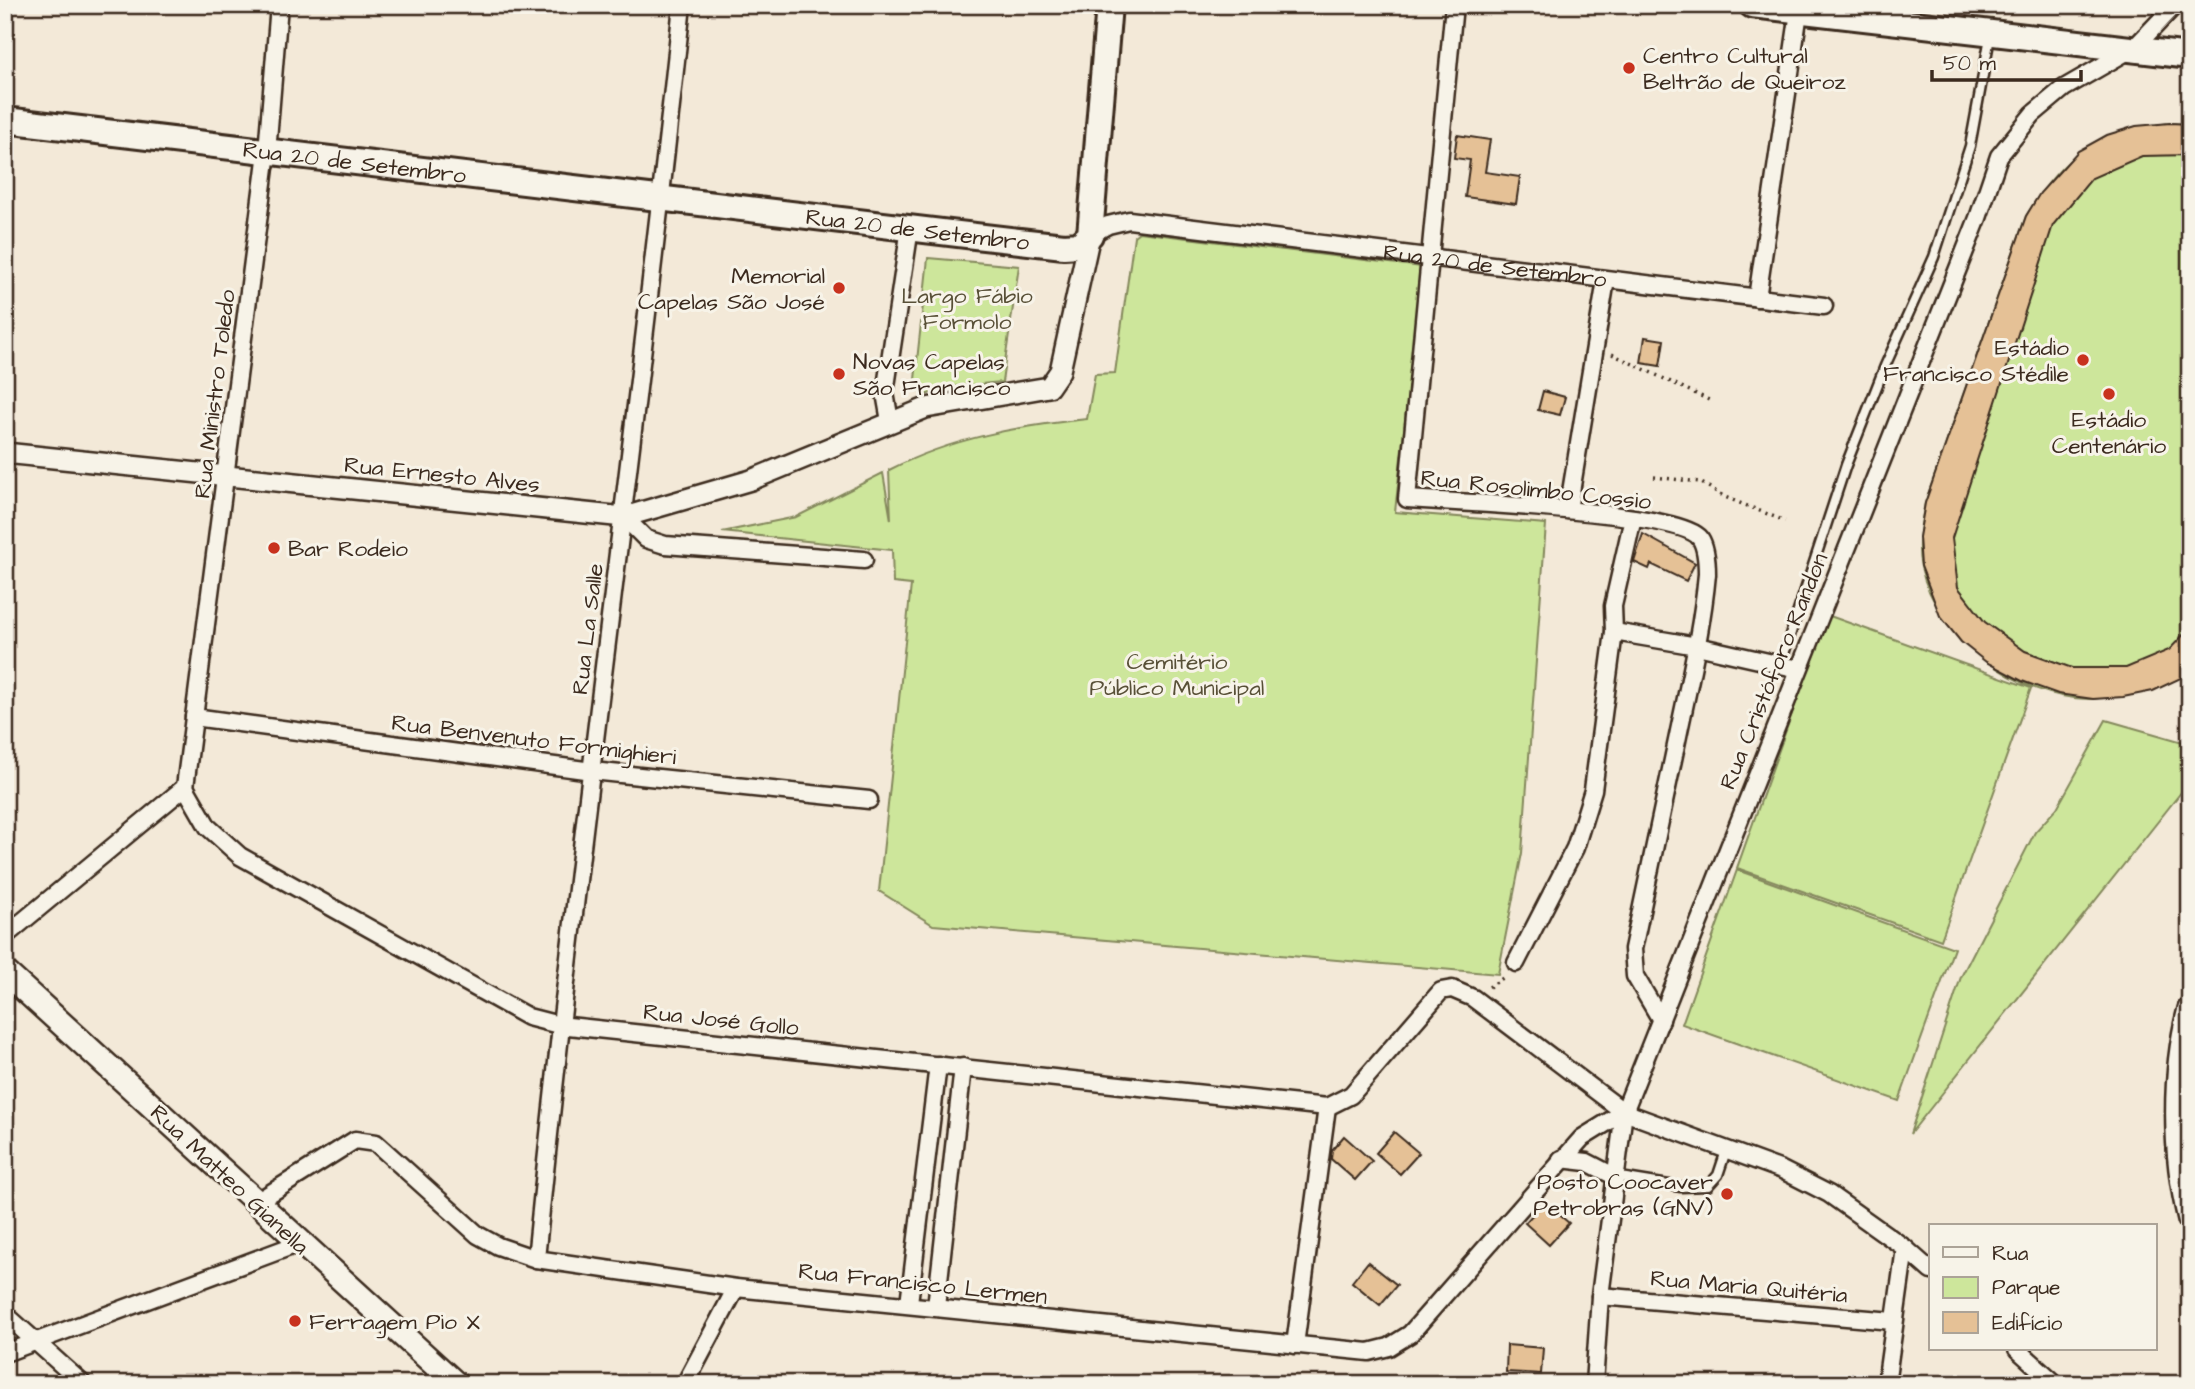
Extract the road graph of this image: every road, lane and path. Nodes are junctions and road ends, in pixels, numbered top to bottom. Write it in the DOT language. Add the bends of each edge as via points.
graph roads {
  1 [pos="279,5"];
  2 [pos="682,5"];
  3 [pos="1109,5"];
  4 [pos="1454,5"];
  5 [pos="1752,5"];
  6 [pos="2175,5"];
  7 [pos="1799,9"];
  8 [pos="1991,34"];
  9 [pos="2135,47"];
  10 [pos="2190,56"];
  11 [pos="5,120"];
  12 [pos="267,152"];
  13 [pos="662,199"];
  14 [pos="910,228"];
  15 [pos="1090,235"];
  16 [pos="1428,257"];
  17 [pos="1606,280"];
  18 [pos="1757,298"];
  19 [pos="1824,306"];
  20 [pos="1594,345"];
  21 [pos="1710,400"];
  22 [pos="890,421"];
  23 [pos="5,453"];
  24 [pos="227,477"];
  25 [pos="1654,477"];
  26 [pos="1568,510"];
  27 [pos="624,517"];
  28 [pos="1633,518"];
  29 [pos="1786,521"];
  30 [pos="864,560"];
  31 [pos="1614,632"];
  32 [pos="1697,646"];
  33 [pos="1781,663"];
  34 [pos="1799,669"];
  35 [pos="194,717"];
  36 [pos="593,771"];
  37 [pos="185,787"];
  38 [pos="869,800"];
  39 [pos="5,936"];
  40 [pos="1516,963"];
  41 [pos="5,972"];
  42 [pos="1473,998"];
  43 [pos="2190,1009"];
  44 [pos="1661,1020"];
  45 [pos="559,1025"];
  46 [pos="2186,1047"];
  47 [pos="938,1065"];
  48 [pos="962,1067"];
  49 [pos="1327,1107"];
  50 [pos="1625,1112"];
  51 [pos="1726,1151"];
  52 [pos="1562,1159"];
  53 [pos="1614,1176"];
  54 [pos="255,1203"];
  55 [pos="2188,1204"];
  56 [pos="300,1243"];
  57 [pos="1905,1248"];
  58 [pos="536,1259"];
  59 [pos="1929,1269"];
  60 [pos="736,1288"];
  61 [pos="1600,1296"];
  62 [pos="909,1303"];
  63 [pos="936,1307"];
  64 [pos="5,1314"];
  65 [pos="1893,1321"];
  66 [pos="35,1340"];
  67 [pos="1295,1345"];
  68 [pos="2018,1350"];
  69 [pos="5,1353"];
  70 [pos="83,1384"];
  71 [pos="456,1384"];
  72 [pos="685,1384"];
  73 [pos="1594,1384"];
  74 [pos="1886,1384"];
  75 [pos="2056,1384"];
  1 -- 12 [label="street, Rua Ministro Toledo"];
  2 -- 13 [label="street, Rua La Salle"];
  3 -- 15 [label="main road"];
  4 -- 16 [label="street"];
  5 -- 7 [label="main road"];
  6 -- 9 [label="street, Rua Cristóforo Randon"];
  7 -- 8 [label="main road"];
  7 -- 18 [label="street"];
  8 -- 9 [label="main road"];
  8 -- 33 [label="lane" via="1970,146 1934,257 1846,465"];
  9 -- 10 [label="main road"];
  9 -- 34 [label="street, Rua Cristóforo Randon" via="2064,88 2033,114 1998,156 1978,218"];
  11 -- 12 [label="main road, Rua 20 de Setembro"];
  12 -- 13 [label="main road, Rua 20 de Setembro"];
  12 -- 24 [label="street, Rua Ministro Toledo"];
  13 -- 14 [label="main road, Rua 20 de Setembro"];
  13 -- 27 [label="street, Rua La Salle"];
  14 -- 15 [label="main road, Rua 20 de Setembro" via="1064,246 1079,245"];
  14 -- 22 [label="street" via="885,393"];
  15 -- 16 [label="street, Rua 20 de Setembro" via="1129,220"];
  15 -- 22 [label="street" via="1056,382 1049,387 926,408"];
  16 -- 17 [label="street, Rua 20 de Setembro"];
  16 -- 26 [label="street, Rua Rosolimbo Cossio" via="1407,499"];
  17 -- 18 [label="street, Rua 20 de Setembro"];
  17 -- 20 [label="street"];
  18 -- 19 [label="street, Rua 20 de Setembro"];
  20 -- 21 [label="path"];
  20 -- 26 [label="street"];
  22 -- 27 [label="street" via="751,480"];
  23 -- 24 [label="street, Rua Ernesto Alves"];
  24 -- 27 [label="street, Rua Ernesto Alves"];
  24 -- 35 [label="street, Rua Ministro Toledo"];
  25 -- 29 [label="path" via="1700,482"];
  26 -- 28 [label="street, Rua Rosolimbo Cossio"];
  27 -- 30 [label="street" via="646,539 665,545"];
  27 -- 36 [label="street, Rua La Salle"];
  28 -- 31 [label="street" via="1613,606"];
  28 -- 32 [label="street, Rua Rosolimbo Cossio" via="1689,530 1700,538 1707,572"];
  31 -- 32 [label="street"];
  31 -- 40 [label="street" via="1593,790 1575,848"];
  32 -- 33 [label="street"];
  32 -- 44 [label="street" via="1633,949 1635,976"];
  33 -- 34 [label="street"];
  34 -- 44 [label="street, Rua Cristóforo Randon"];
  35 -- 36 [label="street, Rua Benvenuto Formighieri"];
  35 -- 37 [label="street, Rua Ministro Toledo"];
  36 -- 38 [label="street, Rua Benvenuto Formighieri"];
  36 -- 45 [label="street, Rua La Salle"];
  37 -- 39 [label="street"];
  37 -- 45 [label="street, Rua José Gollo" via="208,827 240,856 494,1000 528,1017"];
  40 -- 42 [label="path" via="1507,976"];
  41 -- 54 [label="main road, Rua Matteo Gianella"];
  42 -- 49 [label="street" via="1452,989 1441,991 1351,1095"];
  42 -- 50 [label="street"];
  43 -- 46 [label="main road"];
  44 -- 50 [label="street, Rua Cristóforo Randon"];
  45 -- 47 [label="street, Rua José Gollo"];
  45 -- 58 [label="street, Rua La Salle"];
  46 -- 55 [label="main road" via="2178,1123"];
  47 -- 48 [label="street, Rua José Gollo"];
  47 -- 62 [label="street"];
  48 -- 49 [label="street, Rua José Gollo"];
  48 -- 63 [label="street"];
  49 -- 67 [label="street"];
  50 -- 51 [label="street"];
  50 -- 52 [label="street, Rua Francisco Lermen" via="1582,1138"];
  50 -- 53 [label="street, Rua Cristóforo Randon"];
  51 -- 53 [label="lane" via="1718,1175 1708,1186 1681,1187"];
  51 -- 57 [label="street" via="1783,1170 1829,1194"];
  52 -- 53 [label="street" via="1587,1163"];
  52 -- 67 [label="street, Rua Francisco Lermen" via="1410,1334 1369,1352"];
  53 -- 61 [label="street, Rua Cristóforo Randon"];
  54 -- 56 [label="main road, Rua Matteo Gianella"];
  54 -- 58 [label="street, Rua Francisco Lermen" via="355,1140 366,1140 376,1143 478,1235"];
  56 -- 66 [label="street"];
  56 -- 71 [label="main road, Rua Matteo Gianella"];
  57 -- 59 [label="street"];
  57 -- 65 [label="street"];
  58 -- 60 [label="street, Rua Francisco Lermen"];
  60 -- 62 [label="street, Rua Francisco Lermen"];
  60 -- 72 [label="street"];
  61 -- 65 [label="street, Rua Maria Quitéria"];
  61 -- 73 [label="street, Rua Cristóforo Randon"];
  62 -- 63 [label="street, Rua Francisco Lermen"];
  63 -- 67 [label="street, Rua Francisco Lermen"];
  64 -- 66 [label="street"];
  65 -- 74 [label="street"];
  66 -- 69 [label="street"];
  66 -- 70 [label="street"];
  68 -- 75 [label="street"];
}
